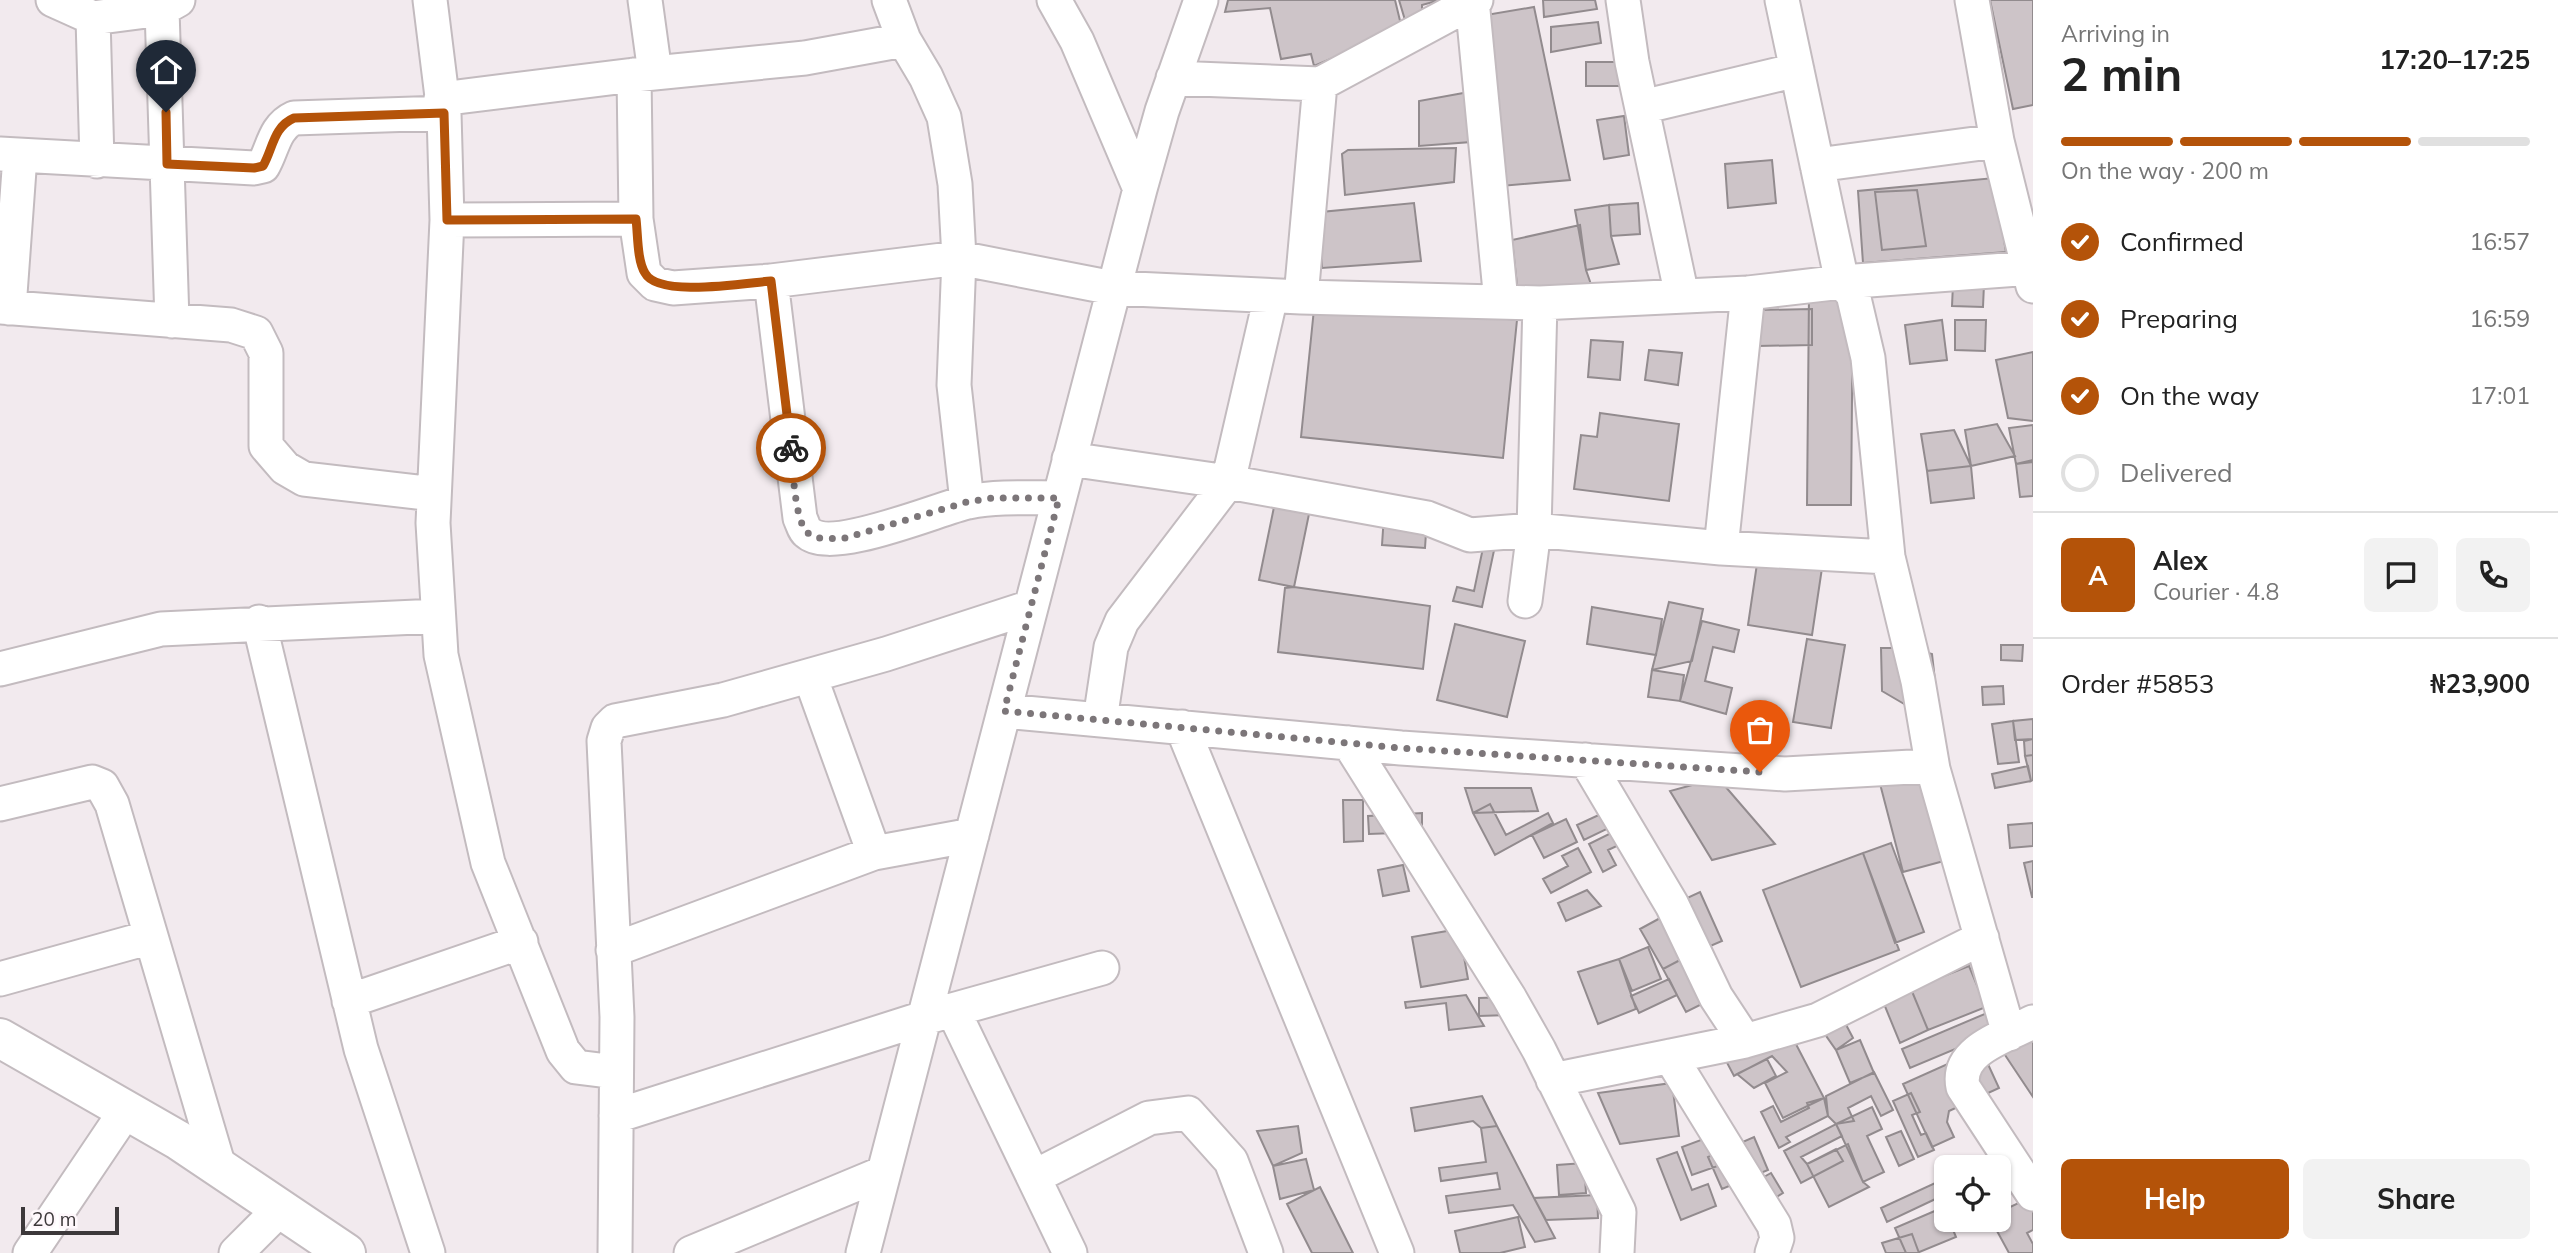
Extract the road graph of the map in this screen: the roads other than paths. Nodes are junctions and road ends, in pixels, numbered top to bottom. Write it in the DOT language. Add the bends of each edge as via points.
graph roads {
  1 [pos="53,0"];
  2 [pos="430,0"];
  3 [pos="645,0"];
  4 [pos="1054,0"];
  5 [pos="1201,0"];
  6 [pos="1623,0"];
  7 [pos="1782,0"];
  8 [pos="1972,0"];
  9 [pos="892,1"];
  10 [pos="1473,1"];
  11 [pos="170,4"];
  12 [pos="93,18"];
  13 [pos="904,40"];
  14 [pos="1797,70"];
  15 [pos="644,74"];
  16 [pos="1174,78"];
  17 [pos="1320,84"];
  18 [pos="442,106"];
  19 [pos="1642,107"];
  20 [pos="1997,141"];
  21 [pos="10,155"];
  22 [pos="97,161"];
  23 [pos="167,164"];
  24 [pos="1818,165"];
  25 [pos="1140,189"];
  26 [pos="636,219"];
  27 [pos="447,220"];
  28 [pos="959,258"];
  29 [pos="2032,274"];
  30 [pos="771,281"];
  31 [pos="1842,282"];
  32 [pos="1113,288"];
  33 [pos="1748,293"];
  34 [pos="1286,296"];
  35 [pos="1682,296"];
  36 [pos="1501,302"];
  37 [pos="1540,303"];
  38 [pos="4,308"];
  39 [pos="172,321"];
  40 [pos="1069,459"];
  41 [pos="1228,482"];
  42 [pos="435,494"];
  43 [pos="1059,498"];
  44 [pos="967,502"];
  45 [pos="1534,530"];
  46 [pos="1721,548"];
  47 [pos="1888,558"];
  48 [pos="1525,601"];
  49 [pos="1031,607"];
  50 [pos="438,616"];
  51 [pos="259,622"];
  52 [pos="0,669"];
  53 [pos="810,676"];
  54 [pos="1004,711"];
  55 [pos="1100,720"];
  56 [pos="1182,727"];
  57 [pos="1349,743"];
  58 [pos="1586,760"];
  59 [pos="1933,769"];
  60 [pos="0,804"];
  61 [pos="972,835"];
  62 [pos="874,853"];
  63 [pos="151,937"];
  64 [pos="1982,938"];
  65 [pos="521,942"];
  66 [pos="613,950"];
  67 [pos="1101,968"];
  68 [pos="0,979"];
  69 [pos="349,1000"];
  70 [pos="938,1014"];
  71 [pos="2021,1028"];
  72 [pos="0,1038"];
  73 [pos="1745,1041"];
  74 [pos="1670,1056"];
  75 [pos="616,1072"];
  76 [pos="1553,1080"];
  77 [pos="127,1109"];
  78 [pos="616,1116"];
  79 [pos="219,1167"];
  80 [pos="883,1173"];
  81 [pos="1034,1177"];
  82 [pos="2033,1194"];
  83 [pos="280,1209"];
  84 [pos="30,1253"];
  85 [pos="236,1253"];
  86 [pos="346,1253"];
  87 [pos="428,1253"];
  88 [pos="615,1253"];
  89 [pos="691,1253"];
  90 [pos="863,1253"];
  91 [pos="1070,1253"];
  92 [pos="1266,1253"];
  93 [pos="1397,1253"];
  94 [pos="1617,1253"];
  95 [pos="1772,1253"];
  1 -- 12 [label="street"];
  2 -- 18 [label="street"];
  3 -- 15 [label="street"];
  4 -- 25 [label="street" via="1077,41"];
  5 -- 16 [label="street"];
  6 -- 19 [label="street"];
  7 -- 14 [label="street"];
  8 -- 20 [label="street"];
  9 -- 13 [label="street"];
  10 -- 17 [label="street"];
  10 -- 36 [label="street"];
  11 -- 12 [label="street"];
  11 -- 23 [label="street"];
  12 -- 22 [label="street"];
  13 -- 15 [label="street" via="805,58"];
  13 -- 28 [label="street" via="944,117 955,184"];
  14 -- 19 [label="street"];
  14 -- 24 [label="street"];
  15 -- 18 [label="street"];
  15 -- 26 [label="street"];
  16 -- 17 [label="street"];
  16 -- 25 [label="street"];
  17 -- 34 [label="street"];
  18 -- 23 [label="street" via="294,118 276,133 263,166"];
  18 -- 27 [label="street"];
  19 -- 35 [label="street"];
  20 -- 24 [label="street"];
  20 -- 29 [label="street"];
  21 -- 22 [label="street"];
  21 -- 38 [label="street"];
  22 -- 23 [label="street"];
  23 -- 39 [label="street"];
  24 -- 31 [label="street"];
  25 -- 32 [label="street"];
  26 -- 27 [label="street"];
  26 -- 30 [label="street" via="645,273 655,284 673,288"];
  27 -- 42 [label="street"];
  28 -- 30 [label="street"];
  28 -- 32 [label="street"];
  28 -- 44 [label="street" via="954,385"];
  29 -- 31 [label="street"];
  30 -- 44 [label="street" via="800,518 807,532 821,538 845,538"];
  31 -- 33 [label="street"];
  31 -- 47 [label="street" via="1853,295 1868,358"];
  32 -- 34 [label="street"];
  32 -- 40 [label="street"];
  33 -- 35 [label="street"];
  33 -- 46 [label="street"];
  34 -- 36 [label="street"];
  34 -- 41 [label="street"];
  35 -- 37 [label="street"];
  36 -- 37 [label="street"];
  37 -- 45 [label="street"];
  38 -- 39 [label="street"];
  39 -- 42 [label="street" via="231,325 256,333 266,353 266,446 285,468 304,480"];
  40 -- 41 [label="street"];
  40 -- 43 [label="street"];
  41 -- 45 [label="street" via="1427,518 1471,535"];
  41 -- 55 [label="street" via="1122,621 1111,647"];
  42 -- 50 [label="street"];
  43 -- 44 [label="street"];
  43 -- 49 [label="street"];
  45 -- 46 [label="street"];
  45 -- 48 [label="street"];
  46 -- 47 [label="street"];
  47 -- 59 [label="street" via="1918,681"];
  49 -- 53 [label="street"];
  49 -- 54 [label="street"];
  50 -- 51 [label="street"];
  50 -- 65 [label="street" via="441,655 488,863"];
  51 -- 52 [label="street" via="161,629"];
  51 -- 69 [label="street"];
  53 -- 62 [label="street"];
  53 -- 66 [label="street" via="723,701 615,721 608,728 604,741"];
  54 -- 55 [label="street"];
  54 -- 61 [label="street"];
  55 -- 56 [label="street"];
  56 -- 57 [label="street"];
  56 -- 93 [label="street"];
  57 -- 58 [label="street"];
  57 -- 76 [label="street" via="1509,997"];
  58 -- 59 [label="street" via="1785,774"];
  58 -- 73 [label="street"];
  59 -- 64 [label="street"];
  60 -- 63 [label="street" via="92,782 102,786 112,804"];
  61 -- 62 [label="street"];
  61 -- 70 [label="street"];
  62 -- 66 [label="street"];
  63 -- 68 [label="street"];
  63 -- 79 [label="street"];
  64 -- 71 [label="street"];
  64 -- 73 [label="street" via="1818,1020"];
  65 -- 69 [label="street"];
  65 -- 75 [label="street" via="563,1051 576,1067"];
  66 -- 75 [label="street"];
  67 -- 70 [label="street"];
  69 -- 87 [label="street"];
  70 -- 78 [label="street"];
  70 -- 80 [label="street"];
  70 -- 81 [label="street"];
  71 -- 82 [label="street" via="1981,1049 1960,1074 1963,1087"];
  72 -- 77 [label="street"];
  73 -- 74 [label="street"];
  74 -- 76 [label="street"];
  74 -- 95 [label="street" via="1774,1225 1777,1238"];
  75 -- 78 [label="street"];
  76 -- 94 [label="street" via="1619,1212"];
  77 -- 79 [label="street"];
  77 -- 84 [label="street"];
  78 -- 88 [label="street"];
  79 -- 83 [label="street"];
  80 -- 89 [label="street"];
  80 -- 90 [label="street"];
  81 -- 91 [label="street"];
  81 -- 92 [label="street" via="1149,1118 1188,1114 1231,1161"];
  83 -- 85 [label="street"];
  83 -- 86 [label="street"];
}
